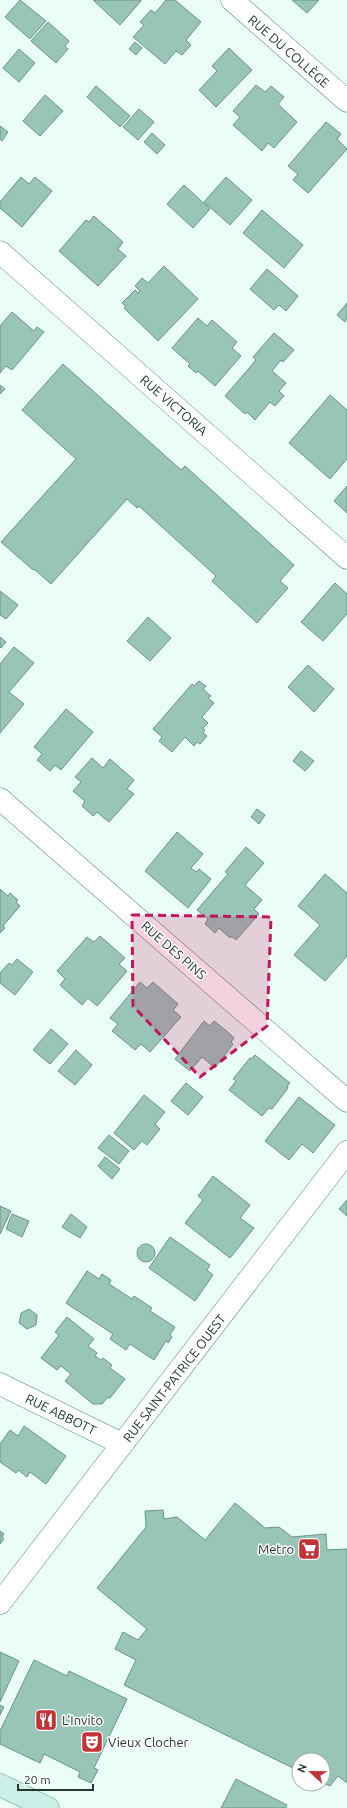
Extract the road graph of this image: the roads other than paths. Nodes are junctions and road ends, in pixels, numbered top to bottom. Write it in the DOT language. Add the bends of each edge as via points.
graph roads {
  1 [pos="232,0"];
  2 [pos="347,101"];
  3 [pos="0,252"];
  4 [pos="347,558"];
  5 [pos="0,800"];
  6 [pos="347,1101"];
  7 [pos="347,1152"];
  8 [pos="0,1384"];
  9 [pos="122,1444"];
  10 [pos="0,1603"];
  11 [pos="0,1785"];
  12 [pos="48,1808"];
  1 -- 2 [label="street, RUE DU COLLÈGE"];
  3 -- 4 [label="street, RUE VICTORIA"];
  5 -- 6 [label="street, RUE DES PINS"];
  7 -- 9 [label="street, RUE SAINT-PATRICE OUEST"];
  8 -- 9 [label="street, RUE ABBOTT"];
  9 -- 10 [label="street, RUE SAINT-PATRICE OUEST"];
  11 -- 12 [label="main road"];
}
